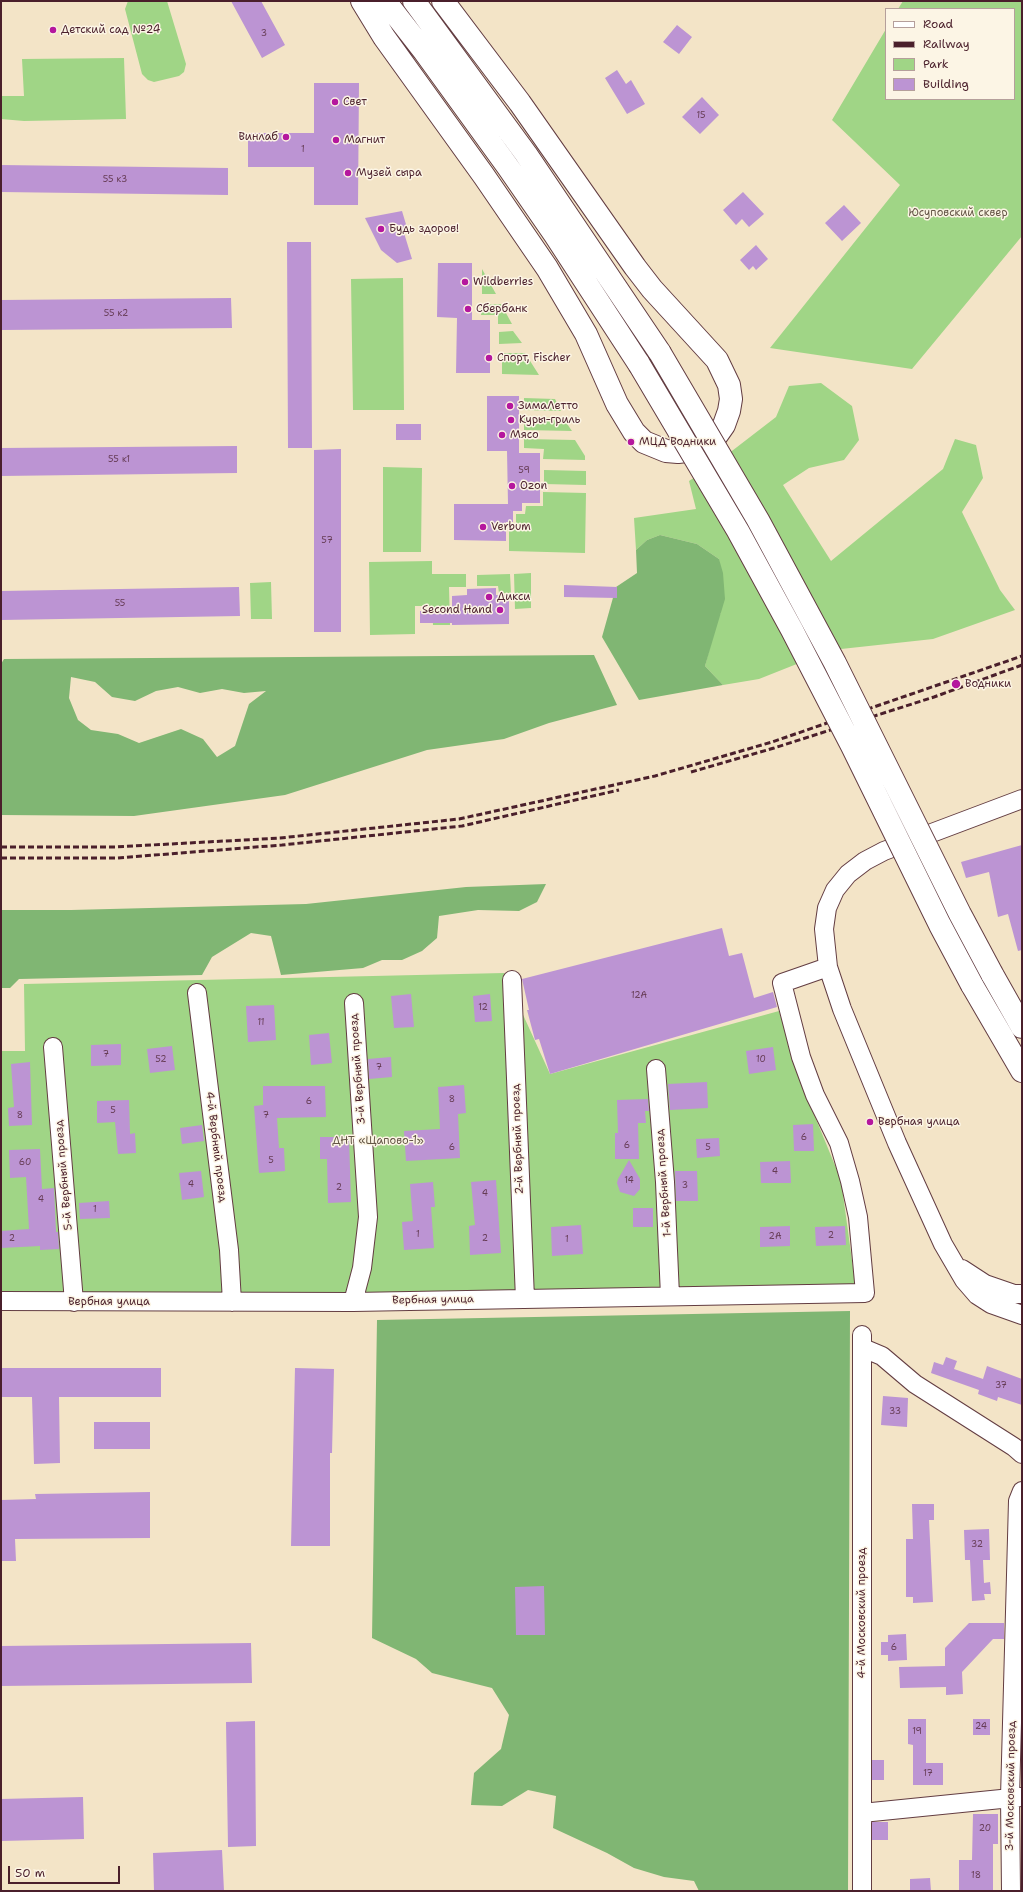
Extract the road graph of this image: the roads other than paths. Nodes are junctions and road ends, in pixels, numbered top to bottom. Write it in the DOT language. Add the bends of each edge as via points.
graph roads {
  1 [pos="362,1"];
  2 [pos="385,1"];
  3 [pos="414,1"];
  4 [pos="443,1"];
  5 [pos="1022,799"];
  6 [pos="828,966"];
  7 [pos="512,980"];
  8 [pos="197,993"];
  9 [pos="354,1003"];
  10 [pos="1022,1027"];
  11 [pos="53,1048"];
  12 [pos="656,1069"];
  13 [pos="1022,1071"];
  14 [pos="949,1253"];
  15 [pos="1022,1294"];
  16 [pos="670,1296"];
  17 [pos="525,1299"];
  18 [pos="1,1301"];
  19 [pos="74,1302"];
  20 [pos="232,1302"];
  21 [pos="353,1302"];
  22 [pos="1022,1315"];
  23 [pos="1022,1454"];
  24 [pos="1022,1491"];
  25 [pos="1016,1797"];
  26 [pos="862,1813"];
  27 [pos="862,1891"];
  28 [pos="1011,1891"];
  1 -- 4 [label="main road" via="384,37 547,268 586,334 617,404 634,432 644,442 666,451 694,450 706,444 724,425 731,399 729,385 717,360 635,267 520,103"];
  2 -- 13 [label="main road, bridge" via="508,167 639,364 738,531 802,648 940,924"];
  3 -- 10 [label="main road, bridge" via="526,154 660,353 758,520 832,656 960,914"];
  5 -- 6 [label="street" via="884,851 848,874 835,890 827,908 824,929"];
  6 -- 14 [label="street" via="842,1009 883,1110 932,1221"];
  6 -- 16 [label="street, Вербная улица" via="782,982 801,1057 815,1095 839,1142 850,1180 858,1217 865,1293"];
  7 -- 17 [label="street, 2-й Вербный проезд"];
  8 -- 20 [label="street, 4-й Вербный проезд" via="229,1250"];
  9 -- 21 [label="street, 3-й Вербный проезд" via="368,1217 362,1268"];
  11 -- 19 [label="street, 5-й Вербный проезд"];
  12 -- 16 [label="street, 1-й Вербный проезд" via="665,1182"];
  14 -- 15 [label="street" via="961,1268 985,1284"];
  14 -- 22 [label="street" via="964,1280 977,1295 991,1304"];
  16 -- 17 [label="street, Вербная улица"];
  17 -- 21 [label="street, Вербная улица"];
  18 -- 19 [label="street, Вербная улица"];
  19 -- 20 [label="street, Вербная улица"];
  20 -- 21 [label="street, Вербная улица"];
  23 -- 26 [label="street, 4-й Московский проезд" via="914,1384 862,1342"];
  24 -- 25 [label="street, 3-й Московский проезд" via="1018,1501"];
  25 -- 26 [label="street"];
  25 -- 28 [label="street, 3-й Московский проезд"];
  26 -- 27 [label="street, 4-й Московский проезд"];
}
